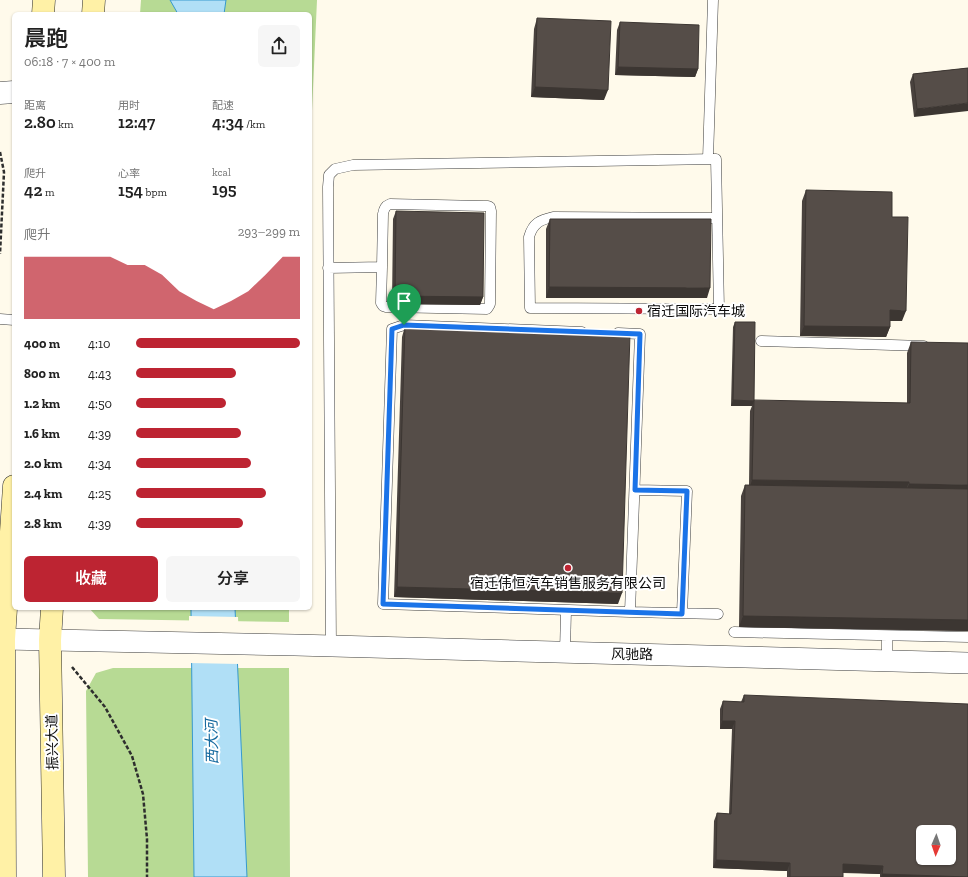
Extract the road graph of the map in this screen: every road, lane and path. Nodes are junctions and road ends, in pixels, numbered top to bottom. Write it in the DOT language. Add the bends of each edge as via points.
graph roads {
  1 [pos="44,0"];
  2 [pos="713,0"];
  3 [pos="44,12"];
  4 [pos="12,92"];
  5 [pos="0,93"];
  6 [pos="0,152"];
  7 [pos="708,159"];
  8 [pos="717,218"];
  9 [pos="0,254"];
  10 [pos="382,267"];
  11 [pos="328,268"];
  12 [pos="0,319"];
  13 [pos="12,320"];
  14 [pos="593,332"];
  15 [pos="609,333"];
  16 [pos="761,341"];
  17 [pos="936,346"];
  18 [pos="635,490"];
  19 [pos="12,509"];
  20 [pos="52,610"];
  21 [pos="566,610"];
  22 [pos="3,612"];
  23 [pos="630,612"];
  24 [pos="682,614"];
  25 [pos="718,614"];
  26 [pos="734,632"];
  27 [pos="887,636"];
  28 [pos="968,637"];
  29 [pos="4,639"];
  30 [pos="50,640"];
  31 [pos="331,646"];
  32 [pos="565,652"];
  33 [pos="887,660"];
  34 [pos="968,662"];
  35 [pos="70,664"];
  36 [pos="2,854"];
  37 [pos="5,877"];
  38 [pos="54,877"];
  39 [pos="147,877"];
  1 -- 3 [label="main road"];
  2 -- 7 [label="lane"];
  4 -- 5 [label="street"];
  6 -- 9 [label="path" via="4,172"];
  7 -- 8 [label="lane" via="716,159"];
  7 -- 11 [label="lane" via="353,165 335,169 329,175 328,181"];
  8 -- 8 [label="lane" via="719,309 530,308 531,229 544,219"];
  10 -- 10 [label="lane" via="383,214 386,206 405,204 490,207 490,304 487,309 383,306"];
  10 -- 11 [label="lane"];
  11 -- 31 [label="lane"];
  12 -- 13 [label="lane"];
  14 -- 21 [label="lane" via="404,325 392,329 383,604"];
  15 -- 18 [label="lane" via="640,334"];
  16 -- 17 [label="lane"];
  18 -- 23 [label="lane"];
  18 -- 24 [label="lane" via="687,491"];
  19 -- 22 [label="main road"];
  20 -- 30 [label="main road, 振兴大道"];
  21 -- 23 [label="lane"];
  21 -- 32 [label="lane"];
  22 -- 29 [label="main road"];
  23 -- 24 [label="lane"];
  24 -- 25 [label="lane"];
  26 -- 27 [label="lane"];
  27 -- 28 [label="lane"];
  27 -- 33 [label="lane"];
  29 -- 30 [label="street, 风驰路"];
  29 -- 36 [label="main road"];
  30 -- 31 [label="street, 风驰路"];
  30 -- 38 [label="main road, 振兴大道"];
  31 -- 32 [label="street, 风驰路"];
  32 -- 33 [label="street, 风驰路"];
  33 -- 34 [label="street, 风驰路"];
  35 -- 39 [label="path" via="105,707 132,756 142,794 147,839"];
  36 -- 37 [label="main road"];
}
